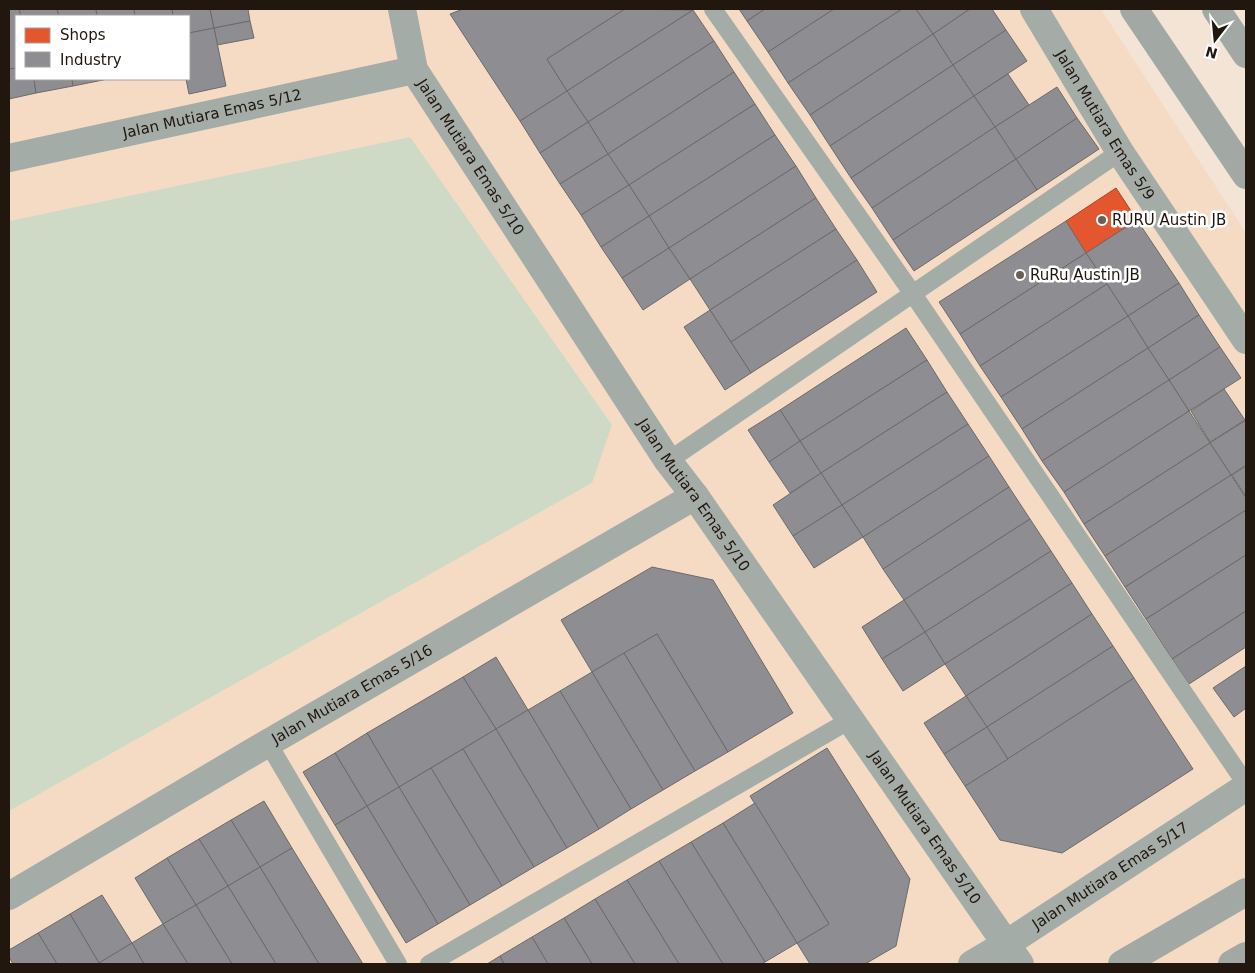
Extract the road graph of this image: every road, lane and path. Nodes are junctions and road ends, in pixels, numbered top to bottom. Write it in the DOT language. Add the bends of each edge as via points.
graph roads {
  1 [pos="402,9"];
  2 [pos="713,9"];
  3 [pos="1034,9"];
  4 [pos="1134,9"];
  5 [pos="1216,9"];
  6 [pos="1246,54"];
  7 [pos="414,70"];
  8 [pos="1120,152"];
  9 [pos="9,158"];
  10 [pos="1246,175"];
  11 [pos="913,294"];
  12 [pos="1246,340"];
  13 [pos="668,461"];
  14 [pos="695,496"];
  15 [pos="850,720"];
  16 [pos="268,743"];
  17 [pos="1246,785"];
  18 [pos="1246,892"];
  19 [pos="9,896"];
  20 [pos="1013,954"];
  21 [pos="1246,956"];
  22 [pos="398,964"];
  23 [pos="429,964"];
  24 [pos="972,964"];
  25 [pos="1122,964"];
  26 [pos="1232,964"];
  1 -- 7 [label="street, Jalan Mutiara Emas 5/10"];
  2 -- 11 [label="lane"];
  3 -- 8 [label="street, Jalan Mutiara Emas 5/9"];
  4 -- 10 [label="street"];
  5 -- 6 [label="street"];
  7 -- 9 [label="street, Jalan Mutiara Emas 5/12"];
  7 -- 13 [label="street, Jalan Mutiara Emas 5/10"];
  8 -- 11 [label="lane"];
  8 -- 12 [label="street, Jalan Mutiara Emas 5/9"];
  11 -- 13 [label="lane"];
  11 -- 17 [label="lane"];
  13 -- 14 [label="street, Jalan Mutiara Emas 5/10"];
  14 -- 15 [label="street, Jalan Mutiara Emas 5/10"];
  14 -- 16 [label="street, Jalan Mutiara Emas 5/16"];
  15 -- 20 [label="street, Jalan Mutiara Emas 5/10"];
  15 -- 23 [label="lane"];
  16 -- 19 [label="street, Jalan Mutiara Emas 5/16"];
  16 -- 22 [label="lane"];
  17 -- 20 [label="street, Jalan Mutiara Emas 5/17"];
  18 -- 25 [label="street"];
  20 -- 24 [label="street, Jalan Mutiara Emas 5/17"];
  21 -- 26 [label="street"];
}
